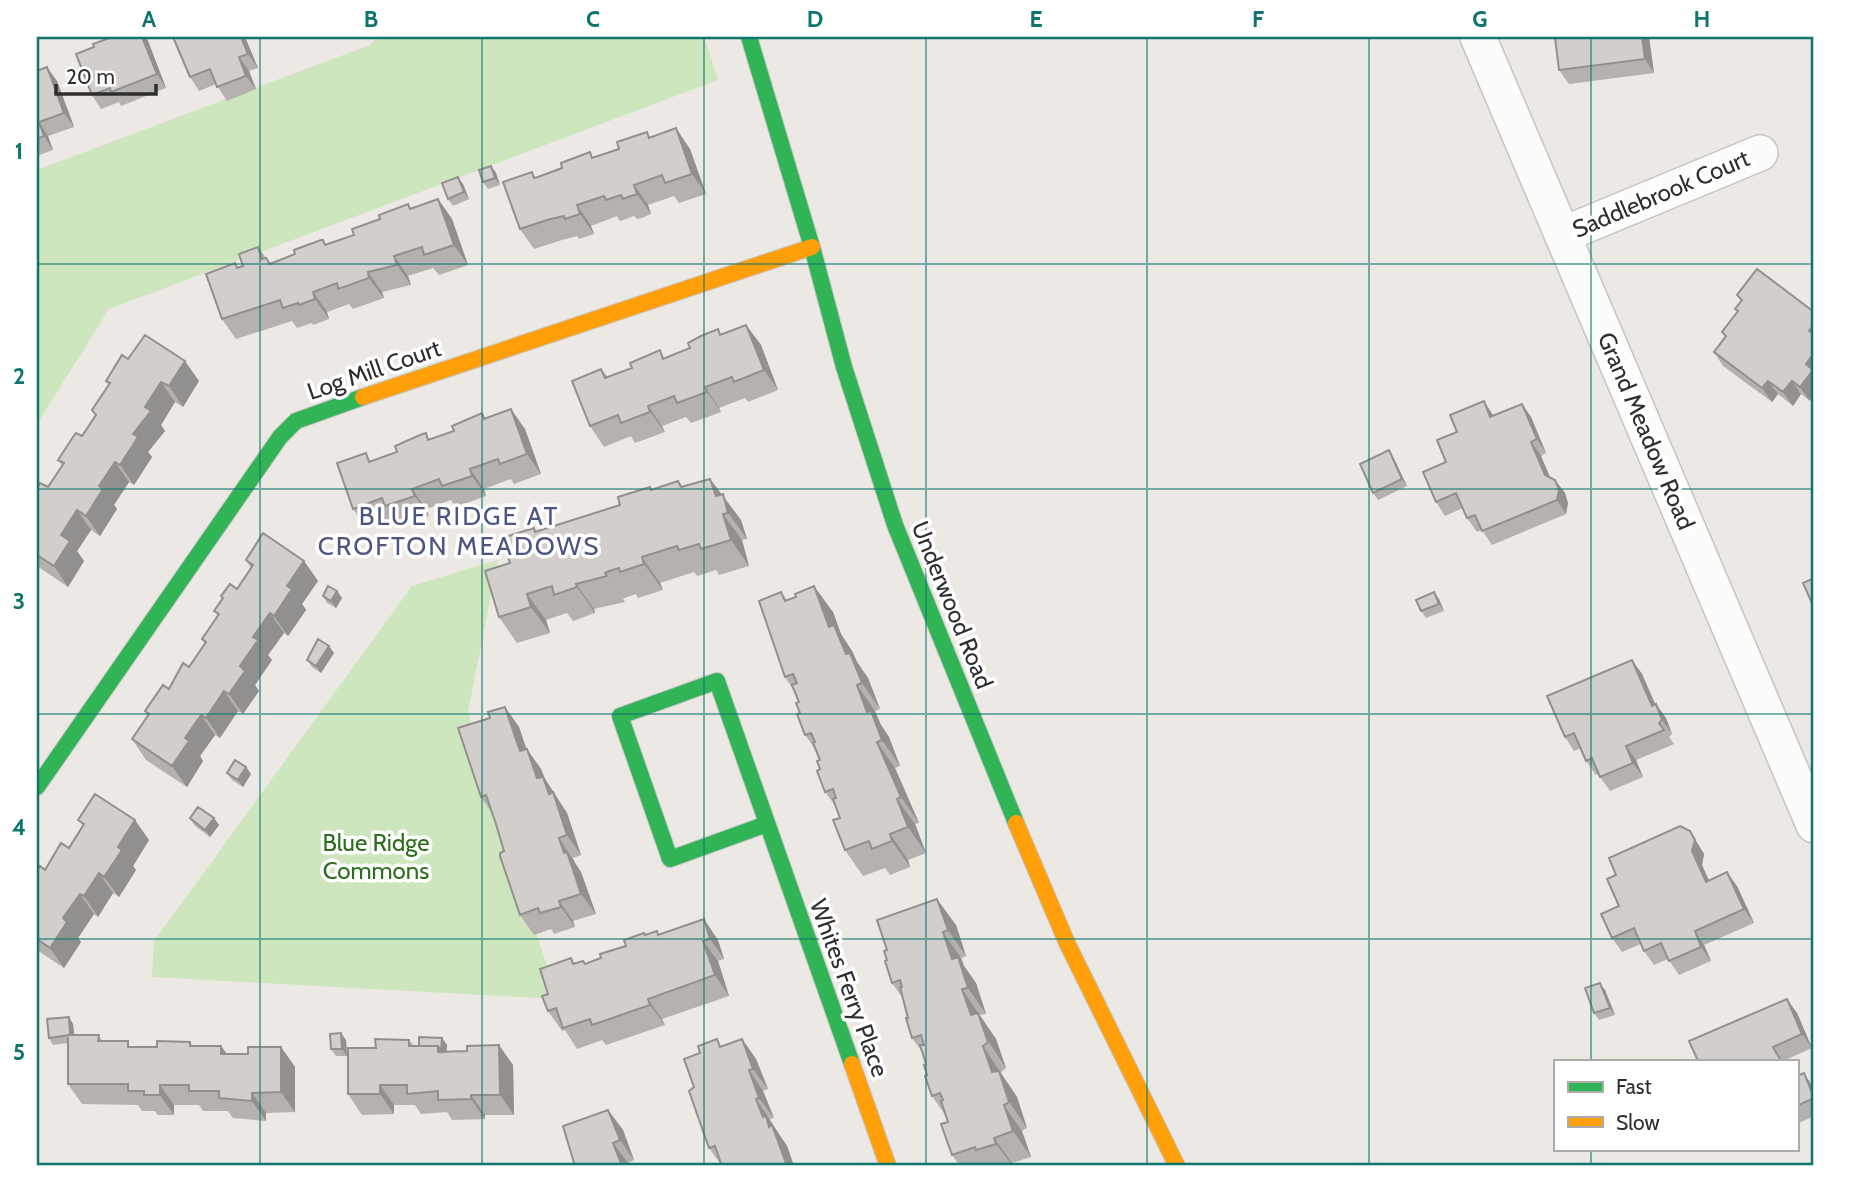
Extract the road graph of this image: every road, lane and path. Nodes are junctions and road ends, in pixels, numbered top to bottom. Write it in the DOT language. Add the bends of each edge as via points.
graph roads {
  1 [pos="749,37"];
  2 [pos="1478,37"];
  3 [pos="1760,153"];
  4 [pos="1562,235"];
  5 [pos="812,247"];
  6 [pos="37,787"];
  7 [pos="767,824"];
  8 [pos="1814,825"];
  9 [pos="888,1166"];
  10 [pos="1177,1166"];
  1 -- 5 [label="street, Underwood Road"];
  2 -- 4 [label="street, Grand Meadow Road"];
  3 -- 4 [label="street, Saddlebrook Court"];
  4 -- 8 [label="street, Grand Meadow Road"];
  5 -- 6 [label="street, Log Mill Court" via="296,421"];
  5 -- 10 [label="street, Underwood Road" via="844,367 895,525 1067,943"];
  7 -- 7 [label="street, Whites Ferry Place" via="670,859 620,716 717,681"];
  7 -- 9 [label="street, Whites Ferry Place"];
}
